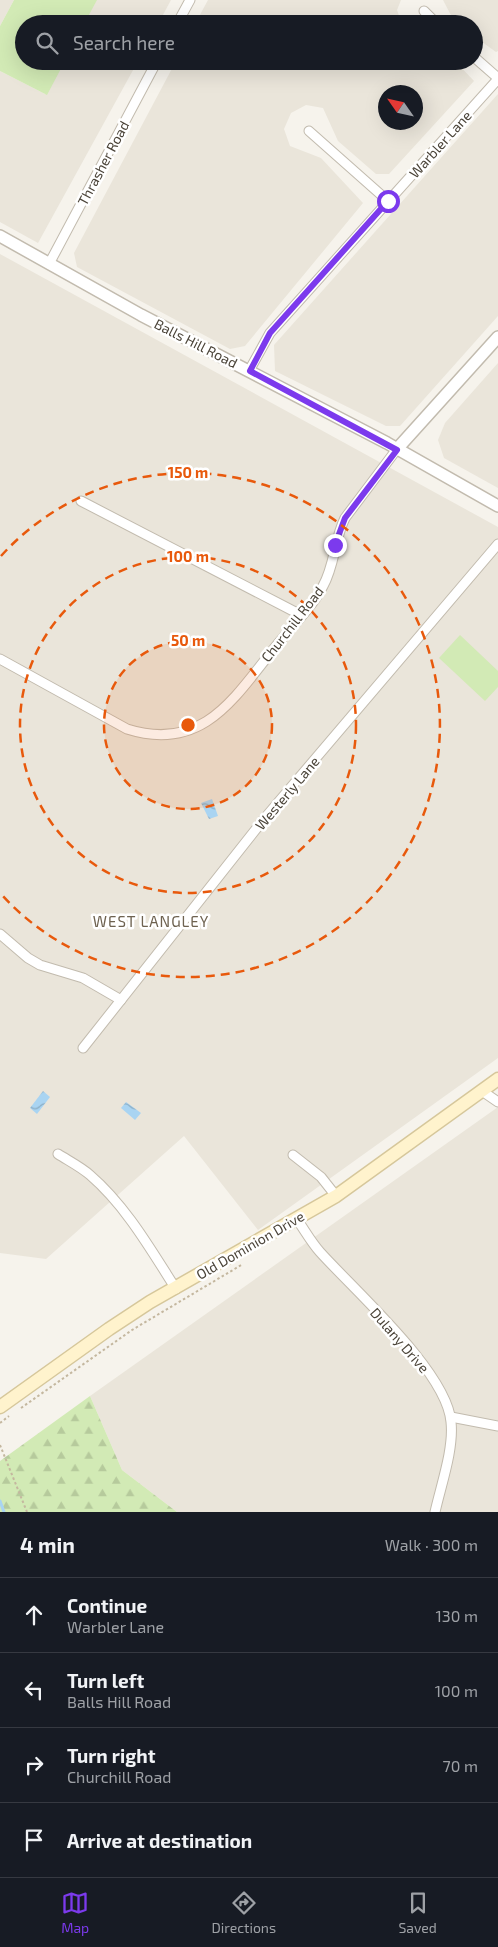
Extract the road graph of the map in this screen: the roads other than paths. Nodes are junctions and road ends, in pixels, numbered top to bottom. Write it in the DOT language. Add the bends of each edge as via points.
graph roads {
  1 [pos="190,0"];
  2 [pos="424,11"];
  3 [pos="182,15"];
  4 [pos="428,15"];
  5 [pos="483,65"];
  6 [pos="152,70"];
  7 [pos="498,79"];
  8 [pos="309,131"];
  9 [pos="388,201"];
  10 [pos="0,236"];
  11 [pos="49,264"];
  12 [pos="498,337"];
  13 [pos="250,371"];
  14 [pos="397,450"];
  15 [pos="81,501"];
  16 [pos="498,506"];
  17 [pos="498,544"];
  18 [pos="301,615"];
  19 [pos="0,660"];
  20 [pos="0,934"];
  21 [pos="121,1000"];
  22 [pos="83,1048"];
  23 [pos="498,1079"];
  24 [pos="482,1091"];
  25 [pos="498,1102"];
  26 [pos="58,1154"];
  27 [pos="293,1155"];
  28 [pos="336,1196"];
  29 [pos="296,1218"];
  30 [pos="176,1289"];
  31 [pos="5,1409"];
  32 [pos="451,1417"];
  33 [pos="498,1426"];
  34 [pos="435,1512"];
  1 -- 3 [label="street"];
  2 -- 4 [label="street"];
  5 -- 7 [label="street"];
  6 -- 11 [label="street, Thrasher Road"];
  7 -- 9 [label="street, Warbler Lane"];
  8 -- 9 [label="street"];
  9 -- 13 [label="street, Warbler Lane" via="270,333"];
  10 -- 11 [label="street, Balls Hill Road"];
  11 -- 13 [label="street, Balls Hill Road"];
  12 -- 14 [label="street, Churchill Road"];
  13 -- 14 [label="street, Balls Hill Road"];
  14 -- 16 [label="street, Balls Hill Road"];
  14 -- 18 [label="street, Churchill Road" via="345,518 323,586"];
  15 -- 18 [label="street"];
  17 -- 21 [label="street, Westerly Lane" via="264,819"];
  18 -- 19 [label="street, Churchill Road" via="220,712 192,730 175,734 143,734 127,729"];
  20 -- 21 [label="street" via="40,965 83,978"];
  21 -- 22 [label="street, Westerly Lane"];
  23 -- 24 [label="main road, Old Dominion Drive"];
  24 -- 25 [label="street"];
  24 -- 28 [label="main road, Old Dominion Drive"];
  26 -- 30 [label="street" via="89,1174 106,1190 148,1245"];
  27 -- 28 [label="street" via="321,1177"];
  28 -- 29 [label="main road, Old Dominion Drive"];
  29 -- 30 [label="main road, Old Dominion Drive"];
  29 -- 32 [label="street, Dulany Drive" via="318,1250 417,1355 440,1391"];
  30 -- 31 [label="main road, Old Dominion Drive" via="109,1329"];
  32 -- 33 [label="street"];
  32 -- 34 [label="street, Dulany Drive" via="452,1436"];
}
